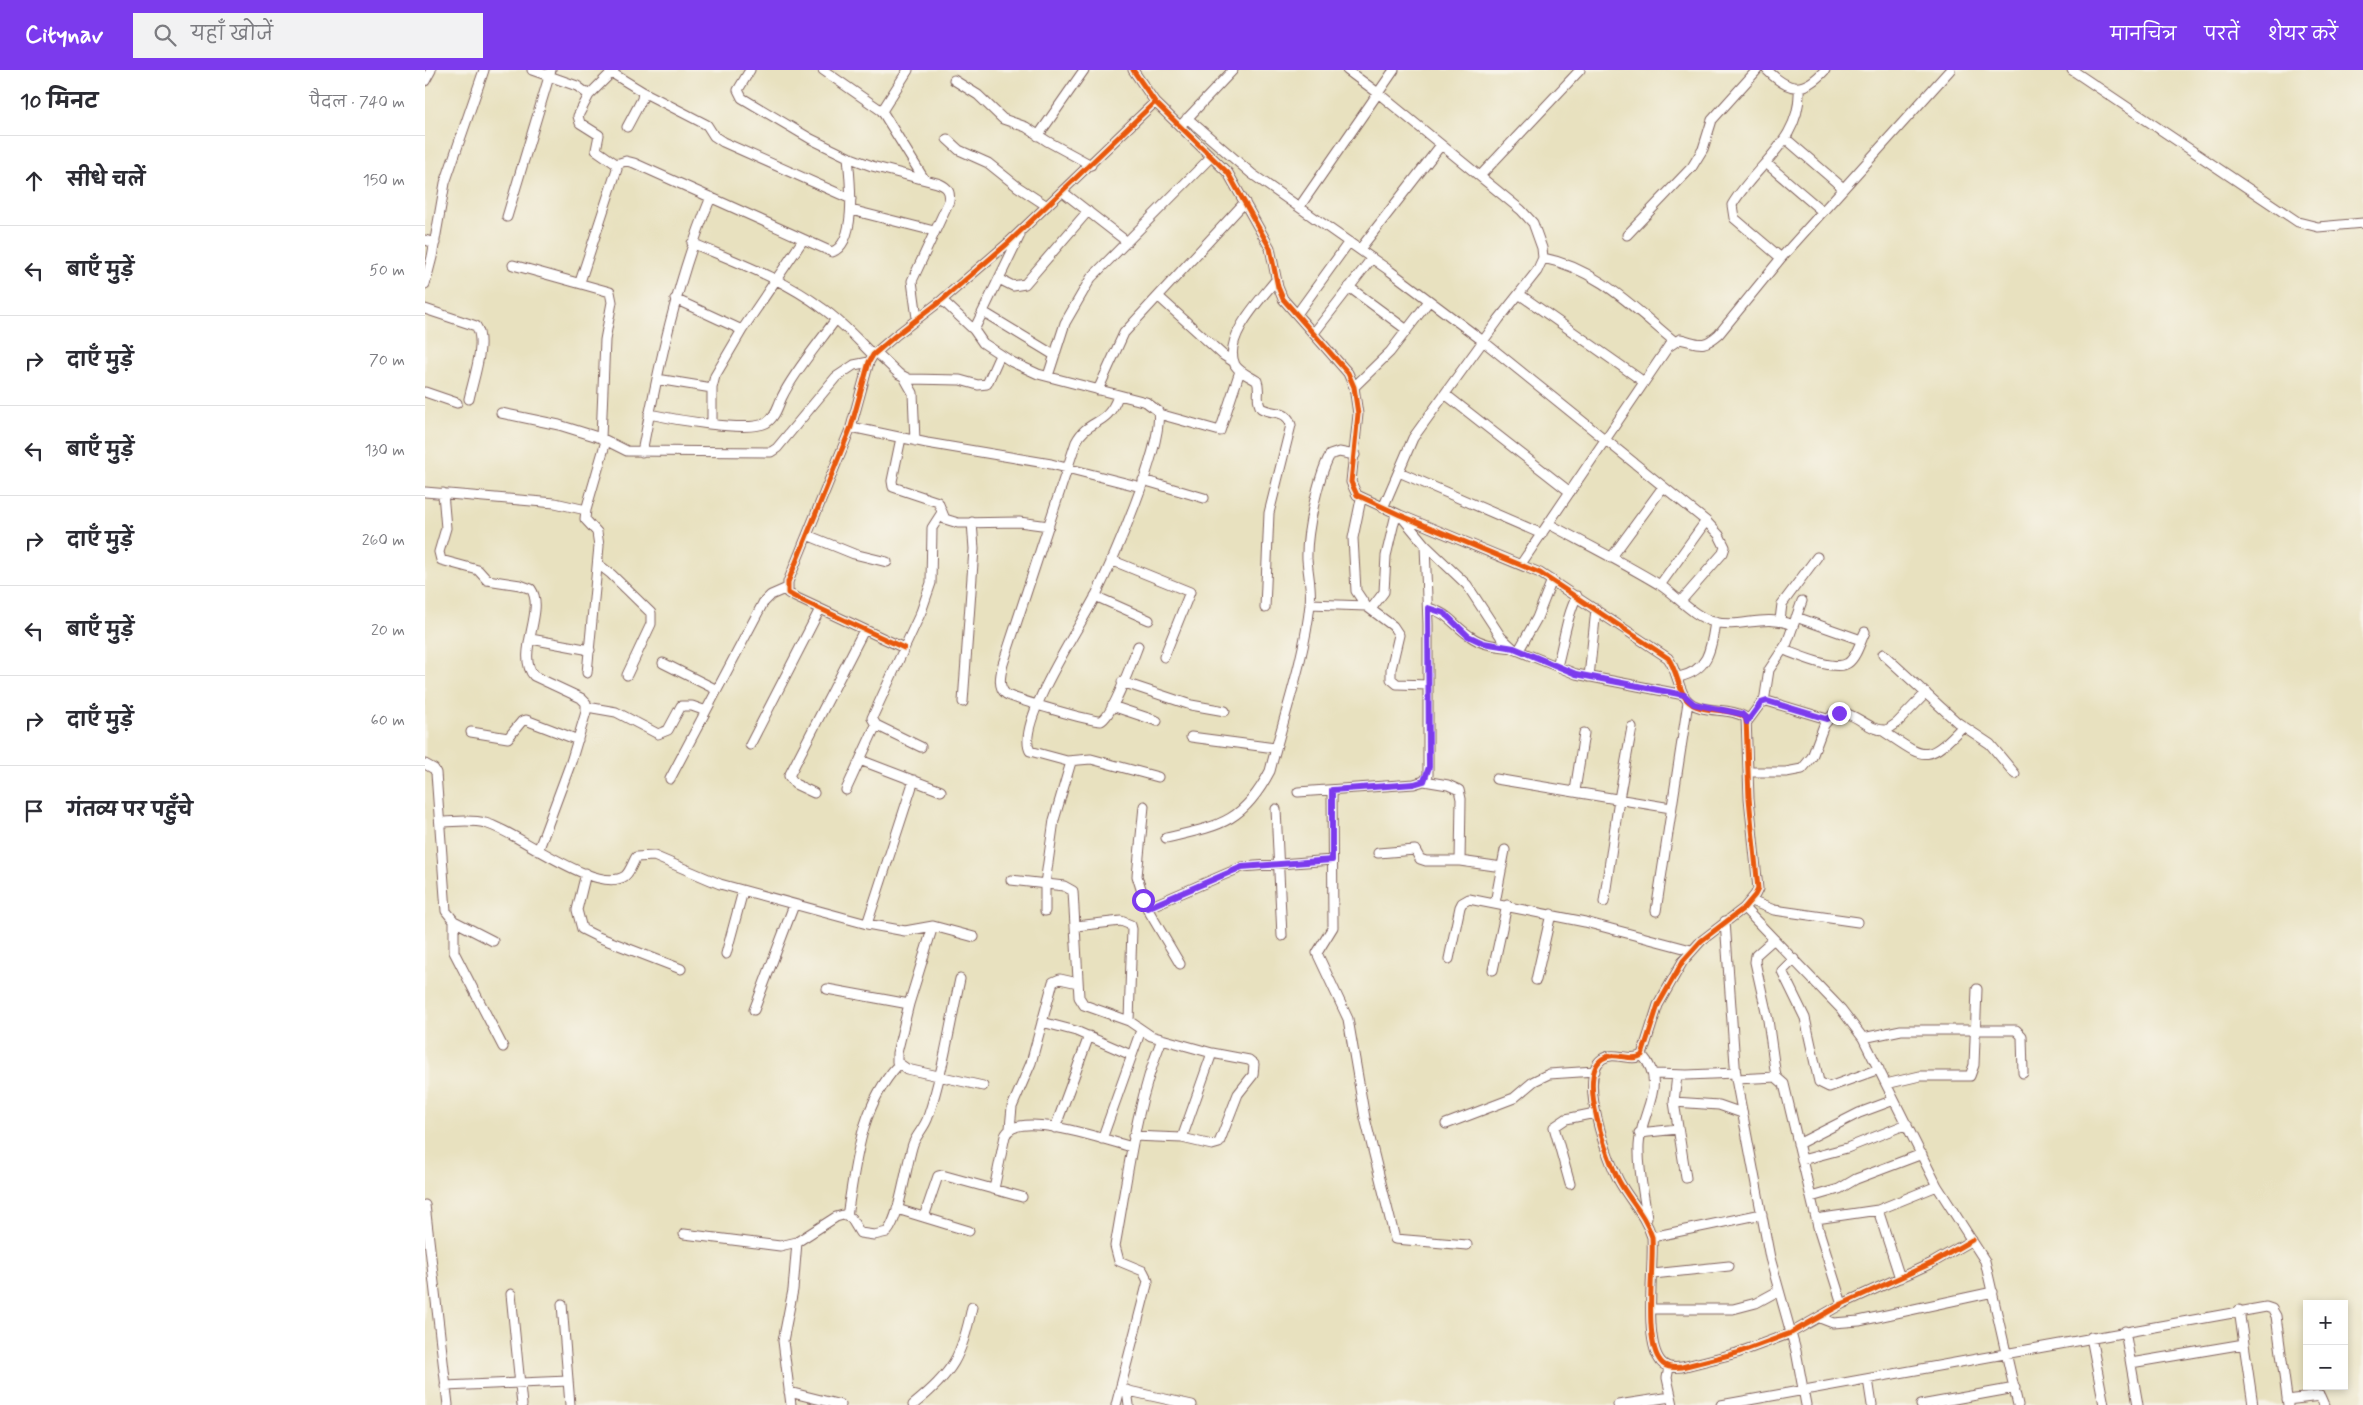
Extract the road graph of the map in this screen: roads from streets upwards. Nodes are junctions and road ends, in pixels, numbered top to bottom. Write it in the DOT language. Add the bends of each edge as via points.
graph roads {
  1 [pos="431,70"];
  2 [pos="484,70"];
  3 [pos="532,70"];
  4 [pos="750,70"];
  5 [pos="823,70"];
  6 [pos="908,70"];
  7 [pos="1084,70"];
  8 [pos="1133,70"];
  9 [pos="1233,70"];
  10 [pos="1347,70"];
  11 [pos="1394,70"];
  12 [pos="1580,70"];
  13 [pos="1757,70"];
  14 [pos="1767,70"];
  15 [pos="1825,70"];
  16 [pos="1950,70"];
  17 [pos="2072,70"];
  18 [pos="613,71"];
  19 [pos="549,73"];
  20 [pos="954,80"];
  21 [pos="425,82"];
  22 [pos="1799,88"];
  23 [pos="643,92"];
  24 [pos="1378,93"];
  25 [pos="589,94"];
  26 [pos="1155,102"];
  27 [pos="882,111"];
  28 [pos="1187,118"];
  29 [pos="1179,126"];
  30 [pos="627,127"];
  31 [pos="1038,136"];
  32 [pos="1785,138"];
  33 [pos="947,139"];
  34 [pos="1441,145"];
  35 [pos="848,157"];
  36 [pos="1211,157"];
  37 [pos="616,164"];
  38 [pos="1766,164"];
  39 [pos="1091,165"];
  40 [pos="1479,176"];
  41 [pos="924,180"];
  42 [pos="1843,188"];
  43 [pos="1063,192"];
  44 [pos="711,197"];
  45 [pos="851,200"];
  46 [pos="1245,202"];
  47 [pos="1047,206"];
  48 [pos="1300,206"];
  49 [pos="851,210"];
  50 [pos="1087,211"];
  51 [pos="1822,211"];
  52 [pos="507,217"];
  53 [pos="2363,223"];
  54 [pos="1023,228"];
  55 [pos="934,231"];
  56 [pos="1627,235"];
  57 [pos="425,240"];
  58 [pos="803,240"];
  59 [pos="1126,241"];
  60 [pos="1349,242"];
  61 [pos="435,243"];
  62 [pos="692,243"];
  63 [pos="1360,249"];
  64 [pos="1372,258"];
  65 [pos="1543,258"];
  66 [pos="1781,258"];
  67 [pos="513,266"];
  68 [pos="999,279"];
  69 [pos="775,280"];
  70 [pos="1277,280"];
  71 [pos="580,282"];
  72 [pos="425,284"];
  73 [pos="1349,287"];
  74 [pos="1519,294"];
  75 [pos="1159,297"];
  76 [pos="675,299"];
  77 [pos="942,300"];
  78 [pos="1429,301"];
  79 [pos="425,309"];
  80 [pos="985,312"];
  81 [pos="1297,314"];
  82 [pos="917,318"];
  83 [pos="836,319"];
  84 [pos="742,330"];
  85 [pos="975,330"];
  86 [pos="1407,330"];
  87 [pos="1313,333"];
  88 [pos="1483,341"];
  89 [pos="1674,341"];
  90 [pos="1001,355"];
  91 [pos="1054,355"];
  92 [pos="873,356"];
  93 [pos="1234,362"];
  94 [pos="1240,371"];
  95 [pos="1048,376"];
  96 [pos="904,377"];
  97 [pos="657,379"];
  98 [pos="1645,382"];
  99 [pos="1354,387"];
  100 [pos="712,388"];
  101 [pos="1098,390"];
  102 [pos="425,392"];
  103 [pos="1445,394"];
  104 [pos="1119,396"];
  105 [pos="469,399"];
  106 [pos="457,403"];
  107 [pos="501,413"];
  108 [pos="649,414"];
  109 [pos="1159,414"];
  110 [pos="712,424"];
  111 [pos="851,427"];
  112 [pos="901,438"];
  113 [pos="603,440"];
  114 [pos="1605,440"];
  115 [pos="915,441"];
  116 [pos="642,452"];
  117 [pos="1355,455"];
  118 [pos="1068,468"];
  119 [pos="1399,472"];
  120 [pos="1142,483"];
  121 [pos="1663,487"];
  122 [pos="425,492"];
  123 [pos="1571,492"];
  124 [pos="443,493"];
  125 [pos="1204,498"];
  126 [pos="1361,498"];
  127 [pos="1383,508"];
  128 [pos="585,510"];
  129 [pos="941,514"];
  130 [pos="1398,514"];
  131 [pos="1706,521"];
  132 [pos="972,522"];
  133 [pos="1549,524"];
  134 [pos="1049,526"];
  135 [pos="1542,534"];
  136 [pos="807,535"];
  137 [pos="1425,545"];
  138 [pos="1817,557"];
  139 [pos="1611,558"];
  140 [pos="1111,560"];
  141 [pos="887,562"];
  142 [pos="598,564"];
  143 [pos="1521,564"];
  144 [pos="1552,580"];
  145 [pos="1660,585"];
  146 [pos="787,588"];
  147 [pos="1095,596"];
  148 [pos="1577,596"];
  149 [pos="1681,601"];
  150 [pos="1803,601"];
  151 [pos="1311,604"];
  152 [pos="1265,608"];
  153 [pos="1368,608"];
  154 [pos="1428,608"];
  155 [pos="820,609"];
  156 [pos="1596,609"];
  157 [pos="1149,620"];
  158 [pos="1780,620"];
  159 [pos="1795,621"];
  160 [pos="1715,622"];
  161 [pos="864,630"];
  162 [pos="531,639"];
  163 [pos="1138,646"];
  164 [pos="904,648"];
  165 [pos="1517,649"];
  166 [pos="590,650"];
  167 [pos="1783,650"];
  168 [pos="1883,654"];
  169 [pos="1164,657"];
  170 [pos="663,663"];
  171 [pos="1557,666"];
  172 [pos="587,673"];
  173 [pos="627,674"];
  174 [pos="1589,677"];
  175 [pos="1679,677"];
  176 [pos="1122,682"];
  177 [pos="1428,685"];
  178 [pos="717,690"];
  179 [pos="1926,693"];
  180 [pos="1686,699"];
  181 [pos="963,702"];
  182 [pos="1764,702"];
  183 [pos="1037,703"];
  184 [pos="1111,706"];
  185 [pos="587,707"];
  186 [pos="1225,711"];
  187 [pos="706,712"];
  188 [pos="1827,719"];
  189 [pos="1157,720"];
  190 [pos="1747,722"];
  191 [pos="876,725"];
  192 [pos="1963,726"];
  193 [pos="1632,727"];
  194 [pos="1883,731"];
  195 [pos="471,732"];
  196 [pos="1584,733"];
  197 [pos="1191,737"];
  198 [pos="578,740"];
  199 [pos="750,745"];
  200 [pos="921,747"];
  201 [pos="1275,748"];
  202 [pos="860,760"];
  203 [pos="1071,762"];
  204 [pos="425,764"];
  205 [pos="1749,772"];
  206 [pos="2015,774"];
  207 [pos="1158,777"];
  208 [pos="670,779"];
  209 [pos="1496,779"];
  210 [pos="914,780"];
  211 [pos="1424,781"];
  212 [pos="846,790"];
  213 [pos="1332,790"];
  214 [pos="941,791"];
  215 [pos="1575,791"];
  216 [pos="1298,792"];
  217 [pos="814,793"];
  218 [pos="1619,799"];
  219 [pos="1144,806"];
  220 [pos="1671,808"];
  221 [pos="1276,809"];
  222 [pos="440,822"];
  223 [pos="1167,838"];
  224 [pos="538,850"];
  225 [pos="1505,850"];
  226 [pos="1378,853"];
  227 [pos="1332,860"];
  228 [pos="1460,860"];
  229 [pos="1278,863"];
  230 [pos="1502,867"];
  231 [pos="586,873"];
  232 [pos="1011,880"];
  233 [pos="1045,884"];
  234 [pos="743,891"];
  235 [pos="1604,902"];
  236 [pos="1495,903"];
  237 [pos="1747,904"];
  238 [pos="794,905"];
  239 [pos="1507,905"];
  240 [pos="1147,908"];
  241 [pos="1045,911"];
  242 [pos="1656,912"];
  243 [pos="1551,914"];
  244 [pos="454,921"];
  245 [pos="1725,921"];
  246 [pos="1858,922"];
  247 [pos="867,924"];
  248 [pos="933,926"];
  249 [pos="1076,926"];
  250 [pos="1282,936"];
  251 [pos="974,937"];
  252 [pos="1774,939"];
  253 [pos="493,941"];
  254 [pos="1691,950"];
  255 [pos="726,954"];
  256 [pos="1449,959"];
  257 [pos="1794,959"];
  258 [pos="1180,964"];
  259 [pos="681,969"];
  260 [pos="1493,970"];
  261 [pos="960,979"];
  262 [pos="1536,980"];
  263 [pos="1078,983"];
  264 [pos="827,989"];
  265 [pos="1977,989"];
  266 [pos="909,1004"];
  267 [pos="754,1010"];
  268 [pos="1129,1021"];
  269 [pos="1042,1022"];
  270 [pos="1141,1030"];
  271 [pos="1975,1030"];
  272 [pos="1089,1036"];
  273 [pos="1863,1038"];
  274 [pos="1162,1039"];
  275 [pos="503,1047"];
  276 [pos="1212,1053"];
  277 [pos="1131,1055"];
  278 [pos="1642,1055"];
  279 [pos="898,1065"];
  280 [pos="1879,1069"];
  281 [pos="1595,1071"];
  282 [pos="2023,1073"];
  283 [pos="1654,1074"];
  284 [pos="1677,1075"];
  285 [pos="939,1076"];
  286 [pos="1736,1076"];
  287 [pos="1776,1076"];
  288 [pos="1886,1084"];
  289 [pos="983,1086"];
  290 [pos="1894,1100"];
  291 [pos="1674,1102"];
  292 [pos="1595,1113"];
  293 [pos="1742,1113"];
  294 [pos="1446,1124"];
  295 [pos="1907,1124"];
  296 [pos="1010,1128"];
  297 [pos="1055,1128"];
  298 [pos="1678,1130"];
  299 [pos="1639,1133"];
  300 [pos="1133,1136"];
  301 [pos="1182,1138"];
  302 [pos="1102,1139"];
  303 [pos="1798,1144"];
  304 [pos="1132,1147"];
  305 [pos="1922,1154"];
  306 [pos="1802,1160"];
  307 [pos="1686,1178"];
  308 [pos="1570,1184"];
  309 [pos="1937,1186"];
  310 [pos="994,1189"];
  311 [pos="1022,1197"];
  312 [pos="1811,1197"];
  313 [pos="425,1205"];
  314 [pos="897,1208"];
  315 [pos="1879,1210"];
  316 [pos="1762,1214"];
  317 [pos="847,1216"];
  318 [pos="924,1217"];
  319 [pos="1816,1218"];
  320 [pos="1648,1223"];
  321 [pos="969,1231"];
  322 [pos="685,1234"];
  323 [pos="1651,1237"];
  324 [pos="1972,1240"];
  325 [pos="797,1242"];
  326 [pos="1467,1245"];
  327 [pos="1729,1266"];
  328 [pos="1653,1274"];
  329 [pos="1900,1278"];
  330 [pos="1777,1291"];
  331 [pos="1993,1292"];
  332 [pos="511,1294"];
  333 [pos="562,1304"];
  334 [pos="1841,1304"];
  335 [pos="972,1307"];
  336 [pos="1652,1309"];
  337 [pos="2239,1310"];
  338 [pos="1820,1318"];
  339 [pos="2125,1331"];
  340 [pos="1791,1333"];
  341 [pos="2091,1337"];
  342 [pos="2244,1344"];
  343 [pos="2007,1353"];
  344 [pos="2131,1363"];
  345 [pos="1669,1367"];
  346 [pos="1868,1379"];
  347 [pos="568,1381"];
  348 [pos="519,1383"];
  349 [pos="445,1386"];
  350 [pos="2015,1388"];
  351 [pos="1123,1390"];
  352 [pos="1804,1391"];
  353 [pos="789,1392"];
  354 [pos="1982,1395"];
  355 [pos="1672,1401"];
  356 [pos="2287,1402"];
  357 [pos="447,1405"];
  358 [pos="522,1405"];
  359 [pos="570,1405"];
  360 [pos="791,1405"];
  361 [pos="841,1405"];
  362 [pos="913,1405"];
  363 [pos="1116,1405"];
  364 [pos="1129,1405"];
  365 [pos="1192,1405"];
  366 [pos="1618,1405"];
  367 [pos="1721,1405"];
  368 [pos="1806,1405"];
  369 [pos="1873,1405"];
  370 [pos="1921,1405"];
  371 [pos="1984,1405"];
  372 [pos="2018,1405"];
  373 [pos="2104,1405"];
  374 [pos="2138,1405"];
  375 [pos="2253,1405"];
  376 [pos="2324,1405"];
  1 -- 21 [label="street"];
  2 -- 61 [label="street" via="449,166"];
  3 -- 19 [label="street"];
  4 -- 35 [label="street" via="738,90 742,98 811,140"];
  5 -- 27 [label="street"];
  6 -- 27 [label="street"];
  7 -- 31 [label="street"];
  8 -- 26 [label="street"];
  9 -- 28 [label="street"];
  10 -- 24 [label="street"];
  11 -- 24 [label="street"];
  12 -- 40 [label="street"];
  13 -- 56 [label="street" via="1712,120 1703,149 1692,166"];
  14 -- 22 [label="street" via="1786,85"];
  15 -- 22 [label="street" via="1810,84"];
  16 -- 42 [label="street"];
  17 -- 53 [label="street" via="2298,222 2317,227"];
  18 -- 23 [label="street"];
  18 -- 25 [label="street"];
  19 -- 25 [label="street"];
  19 -- 52 [label="street"];
  20 -- 31 [label="street" via="978,95 1003,119 1026,127"];
  22 -- 32 [label="street" via="1797,118"];
  23 -- 30 [label="street"];
  23 -- 45 [label="street" via="707,126 723,142"];
  24 -- 34 [label="street"];
  24 -- 48 [label="street"];
  25 -- 37 [label="street" via="578,112 578,120 597,132 596,150"];
  26 -- 29 [label="street"];
  26 -- 39 [label="street"];
  27 -- 41 [label="street"];
  28 -- 29 [label="street"];
  28 -- 48 [label="street" via="1252,174"];
  29 -- 36 [label="street"];
  31 -- 39 [label="street"];
  32 -- 38 [label="street"];
  32 -- 42 [label="street"];
  33 -- 47 [label="street" via="959,150 989,163"];
  34 -- 40 [label="street"];
  34 -- 63 [label="street"];
  35 -- 41 [label="street"];
  35 -- 45 [label="street"];
  36 -- 46 [label="street" via="1228,173"];
  36 -- 59 [label="street"];
  37 -- 44 [label="street" via="634,163"];
  37 -- 71 [label="street" via="616,173"];
  38 -- 51 [label="street"];
  38 -- 66 [label="street" via="1736,198 1731,211 1741,225"];
  39 -- 43 [label="street"];
  40 -- 65 [label="street" via="1533,223"];
  41 -- 55 [label="street" via="944,185 950,195"];
  42 -- 51 [label="street"];
  43 -- 47 [label="street"];
  43 -- 50 [label="street"];
  44 -- 58 [label="street"];
  44 -- 62 [label="street"];
  45 -- 49 [label="street"];
  46 -- 70 [label="street" via="1270,248"];
  46 -- 75 [label="street"];
  47 -- 54 [label="street"];
  48 -- 60 [label="street"];
  49 -- 55 [label="street"];
  49 -- 58 [label="street" via="838,250 826,251"];
  50 -- 59 [label="street"];
  50 -- 68 [label="street" via="1025,284 1013,286"];
  51 -- 66 [label="street"];
  54 -- 68 [label="street"];
  54 -- 77 [label="street"];
  55 -- 82 [label="street" via="912,281"];
  57 -- 61 [label="street"];
  58 -- 69 [label="street"];
  59 -- 91 [label="street" via="1091,278 1065,323"];
  60 -- 63 [label="street"];
  60 -- 81 [label="street"];
  61 -- 72 [label="street"];
  62 -- 69 [label="street"];
  62 -- 76 [label="street"];
  63 -- 64 [label="street"];
  64 -- 73 [label="street"];
  64 -- 78 [label="street"];
  65 -- 74 [label="street"];
  65 -- 89 [label="street" via="1588,272"];
  66 -- 89 [label="street" via="1711,342 1701,345 1680,339"];
  67 -- 71 [label="street"];
  68 -- 80 [label="street"];
  69 -- 83 [label="street" via="810,299"];
  69 -- 84 [label="street"];
  70 -- 81 [label="street" via="1283,298"];
  70 -- 93 [label="street" via="1242,322 1235,340"];
  71 -- 113 [label="street" via="605,289 612,296 605,340"];
  73 -- 86 [label="street"];
  73 -- 87 [label="street"];
  74 -- 88 [label="street"];
  74 -- 98 [label="street"];
  75 -- 93 [label="street"];
  75 -- 101 [label="street" via="1124,333"];
  76 -- 84 [label="street"];
  76 -- 97 [label="street"];
  77 -- 82 [label="street"];
  77 -- 85 [label="street"];
  78 -- 86 [label="street"];
  78 -- 88 [label="street"];
  79 -- 105 [label="street" via="475,326 480,332"];
  80 -- 85 [label="street"];
  80 -- 91 [label="street"];
  81 -- 87 [label="street"];
  82 -- 92 [label="street"];
  83 -- 92 [label="street"];
  83 -- 110 [label="street" via="784,393 770,420 759,425"];
  84 -- 100 [label="street" via="719,368"];
  85 -- 90 [label="street" via="983,343"];
  86 -- 99 [label="street" via="1379,364"];
  87 -- 99 [label="street" via="1348,373"];
  88 -- 103 [label="street"];
  88 -- 114 [label="street"];
  89 -- 98 [label="street"];
  90 -- 95 [label="street"];
  90 -- 96 [label="street" via="987,384 983,385 960,380 918,381"];
  91 -- 95 [label="street"];
  92 -- 96 [label="street"];
  92 -- 111 [label="street"];
  92 -- 116 [label="street" via="836,377 775,450"];
  93 -- 94 [label="street"];
  94 -- 109 [label="street" via="1220,431"];
  94 -- 152 [label="street" via="1257,382 1257,400 1261,408 1284,414 1291,425 1269,513"];
  95 -- 101 [label="street"];
  96 -- 115 [label="street" via="913,394"];
  97 -- 100 [label="street"];
  97 -- 108 [label="street"];
  98 -- 114 [label="street"];
  99 -- 117 [label="street" via="1359,414"];
  100 -- 110 [label="street"];
  101 -- 104 [label="street"];
  102 -- 106 [label="street"];
  103 -- 119 [label="street" via="1413,438"];
  103 -- 123 [label="street"];
  104 -- 109 [label="street" via="1153,405"];
  104 -- 118 [label="street" via="1111,413 1079,435"];
  107 -- 113 [label="street" via="559,425"];
  108 -- 110 [label="street"];
  108 -- 116 [label="street"];
  109 -- 120 [label="street" via="1159,428"];
  111 -- 112 [label="street"];
  111 -- 136 [label="street"];
  112 -- 115 [label="street"];
  112 -- 129 [label="street" via="893,487 938,502"];
  113 -- 116 [label="street" via="627,451"];
  113 -- 128 [label="street"];
  114 -- 121 [label="street"];
  114 -- 123 [label="street"];
  115 -- 118 [label="street"];
  117 -- 126 [label="street" via="1351,482"];
  117 -- 151 [label="street" via="1331,455 1318,488 1307,549"];
  118 -- 120 [label="street"];
  118 -- 134 [label="street"];
  119 -- 127 [label="street"];
  119 -- 135 [label="street"];
  120 -- 125 [label="street"];
  120 -- 140 [label="street"];
  121 -- 131 [label="street"];
  121 -- 139 [label="street"];
  122 -- 124 [label="street"];
  123 -- 133 [label="street"];
  124 -- 128 [label="street" via="555,503"];
  124 -- 162 [label="street" via="446,528 439,552 441,560 474,568 487,580 531,589 535,601"];
  126 -- 127 [label="street"];
  126 -- 153 [label="street" via="1353,538 1356,591"];
  127 -- 130 [label="street"];
  128 -- 142 [label="street" via="585,519 594,527 599,539"];
  129 -- 132 [label="street" via="952,522"];
  129 -- 164 [label="street" via="933,528 931,583"];
  130 -- 137 [label="street"];
  130 -- 143 [label="street"];
  130 -- 153 [label="street" via="1386,556 1384,592"];
  131 -- 145 [label="street"];
  131 -- 149 [label="street" via="1724,541 1725,547"];
  132 -- 134 [label="street"];
  132 -- 181 [label="street" via="974,549"];
  133 -- 135 [label="street"];
  133 -- 139 [label="street"];
  134 -- 183 [label="street" via="1020,608 1000,681 1006,694"];
  135 -- 143 [label="street"];
  136 -- 141 [label="street" via="853,554"];
  136 -- 146 [label="street"];
  137 -- 154 [label="street"];
  137 -- 165 [label="street" via="1467,585 1501,637"];
  138 -- 158 [label="street" via="1782,604"];
  139 -- 145 [label="street"];
  140 -- 147 [label="street"];
  140 -- 169 [label="street" via="1190,592"];
  142 -- 166 [label="street"];
  142 -- 173 [label="street" via="651,613 651,624"];
  143 -- 144 [label="street"];
  144 -- 148 [label="street"];
  144 -- 165 [label="street" via="1537,618"];
  145 -- 149 [label="street"];
  146 -- 155 [label="street" via="795,597"];
  146 -- 178 [label="street" via="763,602"];
  147 -- 157 [label="street"];
  147 -- 183 [label="street"];
  148 -- 156 [label="street"];
  148 -- 171 [label="street" via="1567,618"];
  149 -- 160 [label="street"];
  150 -- 159 [label="street"];
  151 -- 153 [label="street"];
  151 -- 201 [label="street" via="1305,639"];
  153 -- 177 [label="street" via="1399,634 1391,680 1397,684"];
  154 -- 165 [label="street" via="1444,613 1474,639"];
  154 -- 177 [label="street"];
  155 -- 161 [label="street"];
  155 -- 199 [label="street"];
  156 -- 174 [label="street"];
  156 -- 175 [label="street" via="1657,648 1668,658"];
  158 -- 159 [label="street"];
  158 -- 160 [label="street"];
  159 -- 167 [label="street"];
  159 -- 167 [label="street" via="1863,636 1851,661 1843,665 1827,664"];
  160 -- 175 [label="street" via="1707,657 1694,672"];
  161 -- 164 [label="street"];
  161 -- 217 [label="street" via="789,776 795,784"];
  162 -- 166 [label="street"];
  162 -- 185 [label="street" via="530,672 581,698"];
  163 -- 176 [label="street"];
  164 -- 191 [label="street" via="873,715"];
  165 -- 171 [label="street"];
  166 -- 172 [label="street"];
  167 -- 182 [label="street" via="1769,670"];
  168 -- 179 [label="street"];
  170 -- 178 [label="street"];
  171 -- 174 [label="street"];
  174 -- 180 [label="street"];
  175 -- 180 [label="street"];
  176 -- 184 [label="street"];
  176 -- 186 [label="street"];
  177 -- 211 [label="street" via="1429,767"];
  178 -- 187 [label="street"];
  179 -- 192 [label="street"];
  179 -- 194 [label="street" via="1892,728"];
  180 -- 190 [label="street" via="1742,714"];
  180 -- 220 [label="street"];
  182 -- 188 [label="street"];
  182 -- 190 [label="street"];
  183 -- 184 [label="street" via="1093,722 1105,718"];
  183 -- 203 [label="street" via="1028,748 1036,754"];
  184 -- 189 [label="street"];
  185 -- 187 [label="street" via="616,712 658,734 668,730 681,706"];
  185 -- 198 [label="street"];
  187 -- 208 [label="street"];
  188 -- 194 [label="street" via="1846,713"];
  188 -- 205 [label="street" via="1812,756 1802,768 1786,772"];
  190 -- 205 [label="street"];
  191 -- 200 [label="street"];
  191 -- 202 [label="street"];
  192 -- 194 [label="street" via="1939,751 1923,754"];
  192 -- 206 [label="street" via="1990,744"];
  193 -- 218 [label="street"];
  195 -- 198 [label="street" via="509,738 526,720"];
  196 -- 215 [label="street"];
  197 -- 201 [label="street"];
  198 -- 224 [label="street"];
  201 -- 223 [label="street" via="1270,771 1260,791 1234,817 1221,825"];
  202 -- 210 [label="street"];
  202 -- 212 [label="street"];
  203 -- 207 [label="street" via="1091,759"];
  203 -- 233 [label="street" via="1054,820"];
  204 -- 222 [label="street" via="434,769"];
  205 -- 237 [label="street" via="1759,882 1755,895"];
  209 -- 215 [label="street"];
  210 -- 214 [label="street"];
  210 -- 247 [label="street"];
  211 -- 213 [label="street"];
  211 -- 228 [label="street" via="1459,790"];
  213 -- 216 [label="street"];
  213 -- 227 [label="street"];
  215 -- 218 [label="street"];
  218 -- 220 [label="street"];
  218 -- 235 [label="street"];
  219 -- 240 [label="street" via="1136,866"];
  220 -- 242 [label="street"];
  221 -- 229 [label="street"];
  222 -- 224 [label="street" via="485,822"];
  222 -- 244 [label="street" via="446,911"];
  224 -- 231 [label="street" via="553,860"];
  225 -- 230 [label="street"];
  226 -- 228 [label="street" via="1415,850 1426,862"];
  227 -- 229 [label="street"];
  227 -- 326 [label="street" via="1333,927 1317,953 1348,1019 1365,1118 1395,1239"];
  228 -- 230 [label="street"];
  229 -- 240 [label="street" via="1224,873"];
  229 -- 250 [label="street"];
  230 -- 236 [label="street"];
  231 -- 234 [label="street" via="619,879 626,875 636,857 645,854"];
  231 -- 259 [label="street" via="577,910 582,929"];
  232 -- 233 [label="street"];
  233 -- 241 [label="street"];
  233 -- 249 [label="street" via="1064,886 1073,891"];
  234 -- 238 [label="street"];
  234 -- 255 [label="street"];
  236 -- 239 [label="street"];
  236 -- 256 [label="street" via="1473,899 1462,903"];
  237 -- 245 [label="street"];
  237 -- 246 [label="street"];
  237 -- 252 [label="street"];
  238 -- 247 [label="street"];
  238 -- 267 [label="street"];
  239 -- 243 [label="street"];
  239 -- 260 [label="street"];
  240 -- 258 [label="street"];
  243 -- 254 [label="street"];
  243 -- 262 [label="street"];
  244 -- 253 [label="street"];
  244 -- 275 [label="street" via="454,952"];
  245 -- 254 [label="street"];
  245 -- 286 [label="street"];
  247 -- 248 [label="street" via="905,931"];
  248 -- 251 [label="street"];
  248 -- 266 [label="street"];
  249 -- 263 [label="street"];
  249 -- 268 [label="street" via="1121,921 1133,928"];
  252 -- 257 [label="street"];
  252 -- 287 [label="street" via="1756,955 1755,962"];
  254 -- 278 [label="street" via="1658,1005"];
  257 -- 273 [label="street" via="1849,1017"];
  257 -- 280 [label="street" via="1782,972 1805,1018 1819,1082 1824,1086 1835,1086"];
  261 -- 285 [label="street"];
  263 -- 268 [label="street" via="1079,1001 1084,1005"];
  263 -- 269 [label="street" via="1053,982"];
  264 -- 266 [label="street"];
  265 -- 271 [label="street"];
  266 -- 279 [label="street" via="897,1053"];
  268 -- 270 [label="street"];
  269 -- 272 [label="street"];
  269 -- 296 [label="street" via="1031,1063 1012,1107"];
  270 -- 274 [label="street"];
  270 -- 277 [label="street"];
  271 -- 273 [label="street" via="1901,1030"];
  271 -- 282 [label="street" via="2019,1032 2022,1036"];
  271 -- 288 [label="street" via="1974,1065 1970,1076 1920,1076"];
  272 -- 277 [label="street"];
  272 -- 297 [label="street"];
  273 -- 280 [label="street"];
  274 -- 276 [label="street"];
  274 -- 300 [label="street" via="1146,1080"];
  276 -- 301 [label="street"];
  276 -- 301 [label="street" via="1249,1060 1255,1069 1234,1104 1219,1143"];
  277 -- 302 [label="street"];
  278 -- 281 [label="street" via="1634,1058 1610,1055 1599,1062"];
  278 -- 283 [label="street"];
  279 -- 285 [label="street"];
  279 -- 317 [label="street" via="881,1085 869,1111 861,1136"];
  280 -- 288 [label="street"];
  281 -- 292 [label="street"];
  281 -- 294 [label="street" via="1549,1074 1534,1081 1514,1098"];
  283 -- 284 [label="street"];
  283 -- 299 [label="street" via="1653,1092"];
  284 -- 286 [label="street"];
  284 -- 291 [label="street"];
  285 -- 289 [label="street"];
  285 -- 314 [label="street" via="924,1129 913,1144"];
  286 -- 287 [label="street"];
  286 -- 293 [label="street"];
  287 -- 303 [label="street" via="1784,1084"];
  288 -- 290 [label="street"];
  290 -- 295 [label="street"];
  290 -- 303 [label="street" via="1859,1113"];
  291 -- 293 [label="street" via="1719,1105"];
  291 -- 298 [label="street"];
  292 -- 308 [label="street" via="1566,1119 1554,1127"];
  292 -- 320 [label="street" via="1620,1182"];
  293 -- 316 [label="street"];
  295 -- 305 [label="street"];
  295 -- 306 [label="street" via="1847,1148"];
  296 -- 297 [label="street" via="1038,1124"];
  296 -- 310 [label="street" via="1005,1136"];
  297 -- 302 [label="street"];
  298 -- 299 [label="street"];
  298 -- 307 [label="street"];
  299 -- 320 [label="street"];
  300 -- 301 [label="street"];
  300 -- 304 [label="street"];
  302 -- 304 [label="street"];
  303 -- 306 [label="street"];
  304 -- 351 [label="street" via="1115,1252 1119,1261 1143,1271 1148,1281"];
  305 -- 309 [label="street"];
  305 -- 312 [label="street" via="1839,1189"];
  306 -- 312 [label="street"];
  309 -- 315 [label="street"];
  309 -- 324 [label="street"];
  310 -- 311 [label="street"];
  310 -- 318 [label="street" via="937,1176"];
  312 -- 319 [label="street"];
  313 -- 349 [label="street"];
  314 -- 317 [label="street" via="891,1228 882,1234 861,1233"];
  314 -- 318 [label="street"];
  315 -- 319 [label="street"];
  315 -- 329 [label="street"];
  316 -- 323 [label="street"];
  316 -- 330 [label="street"];
  317 -- 325 [label="street" via="836,1218"];
  318 -- 321 [label="street"];
  319 -- 334 [label="street"];
  320 -- 323 [label="street"];
  322 -- 325 [label="street" via="780,1246"];
  323 -- 328 [label="street"];
  324 -- 329 [label="street"];
  324 -- 331 [label="street" via="1985,1261"];
  325 -- 353 [label="street" via="793,1290 783,1341"];
  327 -- 328 [label="street"];
  328 -- 336 [label="street"];
  329 -- 334 [label="street"];
  330 -- 336 [label="street" via="1755,1303 1733,1309"];
  330 -- 340 [label="street"];
  331 -- 338 [label="street" via="1859,1321 1833,1323"];
  331 -- 343 [label="street"];
  332 -- 348 [label="street"];
  333 -- 347 [label="street"];
  334 -- 338 [label="street"];
  335 -- 362 [label="street" via="955,1364"];
  336 -- 345 [label="street" via="1654,1349 1659,1361"];
  337 -- 339 [label="street"];
  337 -- 342 [label="street"];
  337 -- 356 [label="street" via="2266,1306 2272,1309"];
  338 -- 340 [label="street"];
  339 -- 341 [label="street"];
  339 -- 344 [label="street"];
  340 -- 345 [label="street" via="1714,1360"];
  340 -- 352 [label="street"];
  341 -- 343 [label="street"];
  341 -- 373 [label="street"];
  342 -- 344 [label="street"];
  342 -- 375 [label="street"];
  343 -- 346 [label="street"];
  343 -- 350 [label="street"];
  344 -- 374 [label="street"];
  345 -- 355 [label="street" via="1667,1378"];
  346 -- 352 [label="street"];
  346 -- 369 [label="street"];
  347 -- 348 [label="street"];
  347 -- 359 [label="street"];
  348 -- 349 [label="street"];
  348 -- 358 [label="street"];
  349 -- 357 [label="street"];
  350 -- 354 [label="street"];
  350 -- 372 [label="street"];
  351 -- 363 [label="street"];
  351 -- 364 [label="street"];
  351 -- 365 [label="street"];
  352 -- 367 [label="street"];
  352 -- 368 [label="street"];
  353 -- 360 [label="street"];
  353 -- 361 [label="street"];
  354 -- 370 [label="street"];
  354 -- 371 [label="street"];
  355 -- 366 [label="street"];
  356 -- 376 [label="street" via="2320,1396"];
}
